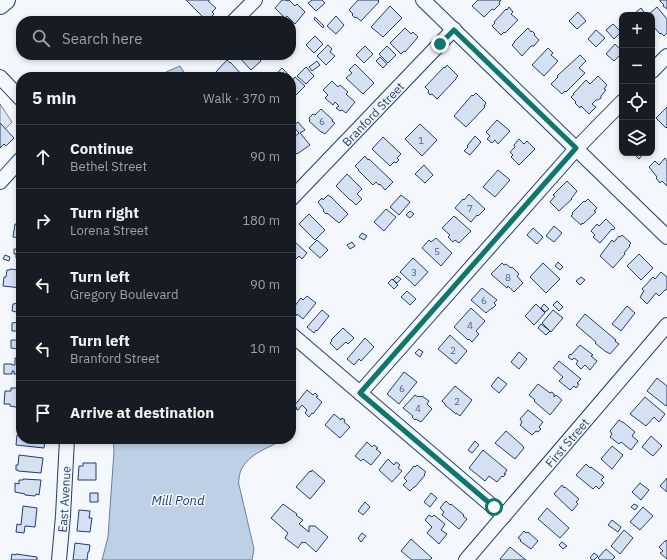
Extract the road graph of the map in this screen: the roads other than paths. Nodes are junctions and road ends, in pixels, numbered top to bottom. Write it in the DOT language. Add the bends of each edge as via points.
graph roads {
  1 [pos="6,0"];
  2 [pos="255,0"];
  3 [pos="423,0"];
  4 [pos="0,5"];
  5 [pos="239,16"];
  6 [pos="454,30"];
  7 [pos="667,56"];
  8 [pos="655,68"];
  9 [pos="0,72"];
  10 [pos="0,77"];
  11 [pos="10,87"];
  12 [pos="16,94"];
  13 [pos="619,105"];
  14 [pos="576,148"];
  15 [pos="16,164"];
  16 [pos="0,182"];
  17 [pos="296,194"];
  18 [pos="667,237"];
  19 [pos="667,326"];
  20 [pos="296,338"];
  21 [pos="360,393"];
  22 [pos="67,444"];
  23 [pos="504,516"];
  24 [pos="59,560"];
  25 [pos="466,560"];
  1 -- 4 [label="main road"];
  2 -- 5 [label="street"];
  3 -- 6 [label="street"];
  6 -- 14 [label="street"];
  6 -- 17 [label="street, Branford Street"];
  7 -- 8 [label="street"];
  9 -- 11 [label="street"];
  10 -- 11 [label="street"];
  11 -- 12 [label="street"];
  13 -- 14 [label="street"];
  14 -- 18 [label="street"];
  14 -- 21 [label="street"];
  15 -- 16 [label="street"];
  19 -- 23 [label="street, First Street"];
  20 -- 21 [label="street"];
  21 -- 23 [label="street"];
  22 -- 24 [label="street, East Avenue"];
  23 -- 25 [label="street, First Street"];
}
